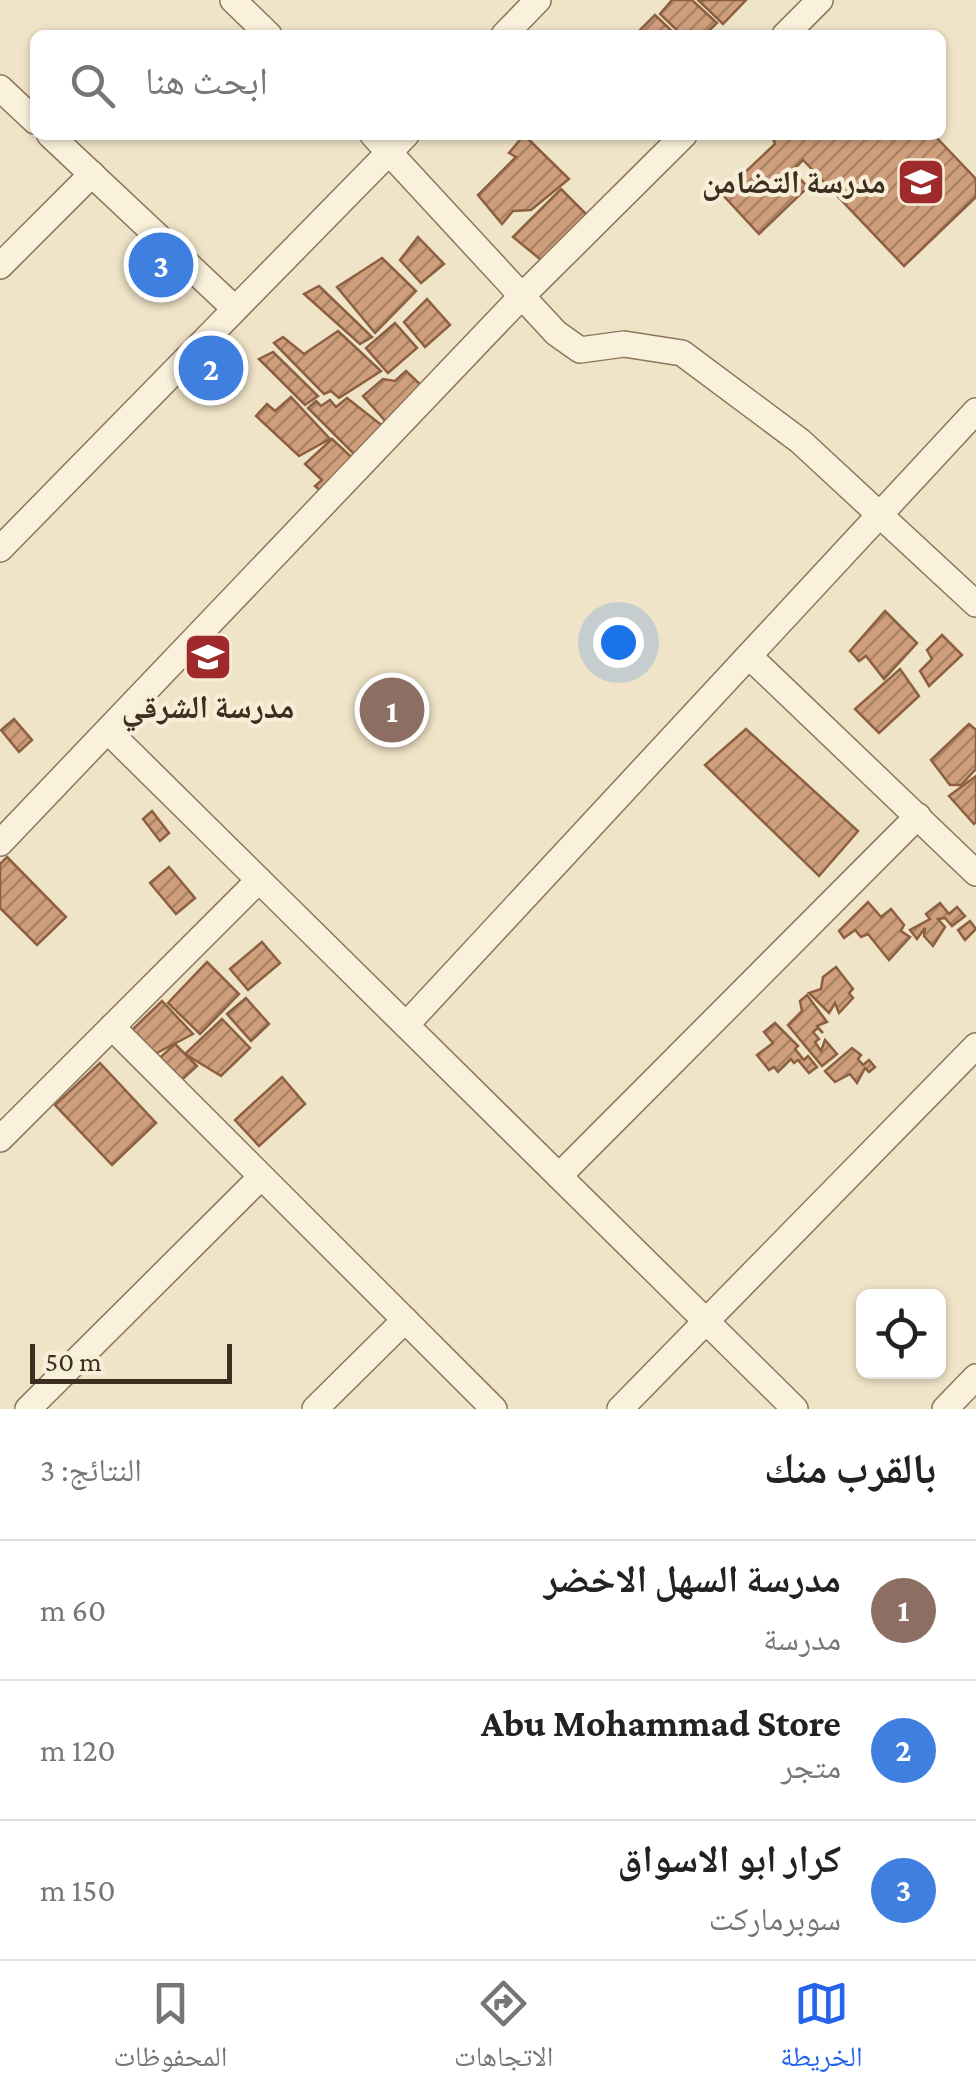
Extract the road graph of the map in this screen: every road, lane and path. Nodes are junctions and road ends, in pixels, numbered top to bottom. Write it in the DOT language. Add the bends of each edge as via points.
graph roads {
  1 [pos="233,0"];
  2 [pos="820,0"];
  3 [pos="530,3"];
  4 [pos="265,30"];
  5 [pos="508,30"];
  6 [pos="790,30"];
  7 [pos="0,88"];
  8 [pos="30,116"];
  9 [pos="55,140"];
  10 [pos="390,140"];
  11 [pos="679,140"];
  12 [pos="92,174"];
  13 [pos="0,266"];
  14 [pos="520,298"];
  15 [pos="233,307"];
  16 [pos="976,411"];
  17 [pos="878,516"];
  18 [pos="0,548"];
  19 [pos="976,604"];
  20 [pos="749,656"];
  21 [pos="109,732"];
  22 [pos="918,816"];
  23 [pos="0,842"];
  24 [pos="976,873"];
  25 [pos="259,880"];
  26 [pos="406,1024"];
  27 [pos="112,1027"];
  28 [pos="976,1046"];
  29 [pos="0,1139"];
  30 [pos="560,1176"];
  31 [pos="261,1177"];
  32 [pos="405,1320"];
  33 [pos="708,1322"];
  34 [pos="976,1377"];
  35 [pos="28,1409"];
  36 [pos="316,1409"];
  37 [pos="494,1409"];
  38 [pos="620,1409"];
  39 [pos="795,1409"];
  40 [pos="945,1409"];
  1 -- 4 [label="street"];
  2 -- 6 [label="street"];
  3 -- 5 [label="street"];
  7 -- 8 [label="street"];
  9 -- 12 [label="street"];
  10 -- 14 [label="street"];
  10 -- 15 [label="street"];
  11 -- 14 [label="street"];
  12 -- 13 [label="street"];
  12 -- 15 [label="street"];
  14 -- 17 [label="street" via="580,350 647,344 682,354 800,442"];
  14 -- 21 [label="street"];
  15 -- 18 [label="street"];
  16 -- 17 [label="street"];
  17 -- 19 [label="street"];
  17 -- 20 [label="street"];
  20 -- 22 [label="street"];
  20 -- 26 [label="street"];
  21 -- 23 [label="street"];
  21 -- 25 [label="street"];
  22 -- 24 [label="street"];
  22 -- 30 [label="street"];
  25 -- 26 [label="street"];
  25 -- 27 [label="street"];
  26 -- 30 [label="street"];
  27 -- 29 [label="street"];
  27 -- 31 [label="street"];
  28 -- 33 [label="street"];
  30 -- 33 [label="street"];
  31 -- 32 [label="street"];
  31 -- 35 [label="street"];
  32 -- 36 [label="street"];
  32 -- 37 [label="street"];
  33 -- 38 [label="street"];
  33 -- 39 [label="street"];
  34 -- 40 [label="street"];
}
